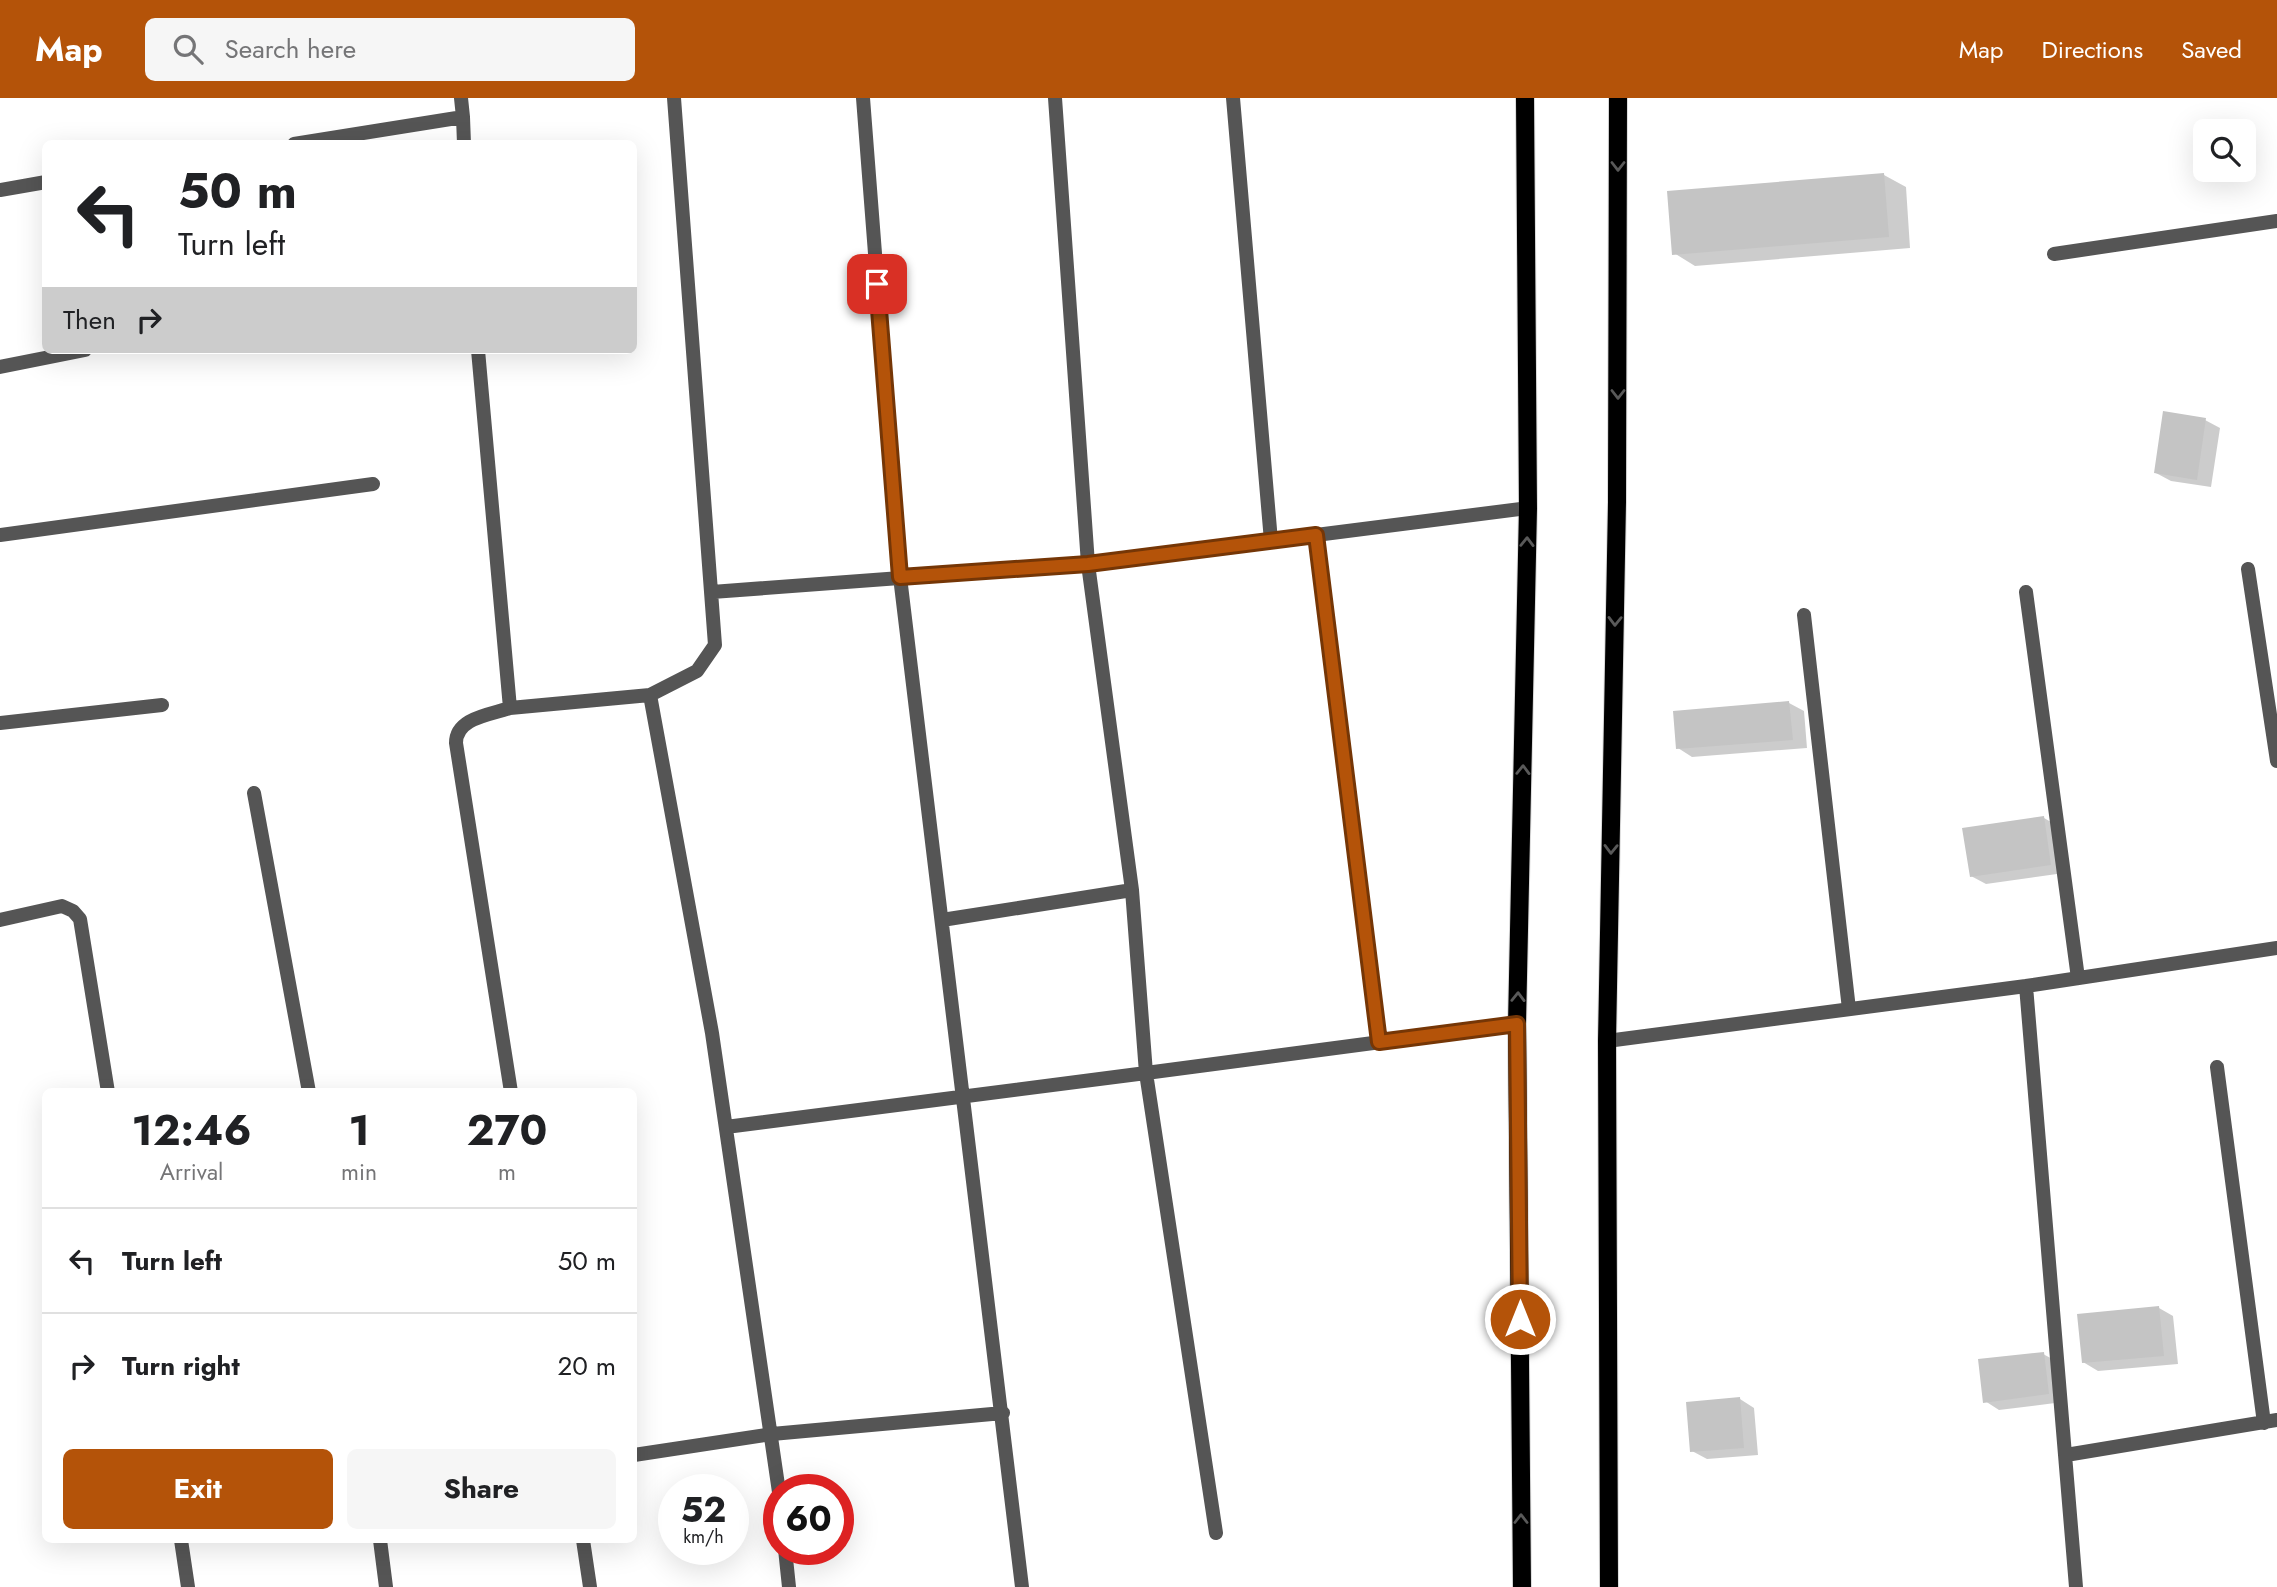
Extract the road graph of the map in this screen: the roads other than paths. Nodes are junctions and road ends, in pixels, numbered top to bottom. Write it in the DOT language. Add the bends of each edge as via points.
graph roads {
  1 [pos="461,98"];
  2 [pos="674,98"];
  3 [pos="863,98"];
  4 [pos="1055,98"];
  5 [pos="1233,98"];
  6 [pos="1525,98"];
  7 [pos="1618,98"];
  8 [pos="463,117"];
  9 [pos="319,140"];
  10 [pos="464,140"];
  11 [pos="42,184"];
  12 [pos="0,190"];
  13 [pos="2277,221"];
  14 [pos="2054,254"];
  15 [pos="65,354"];
  16 [pos="478,354"];
  17 [pos="0,367"];
  18 [pos="373,484"];
  19 [pos="1528,508"];
  20 [pos="1316,535"];
  21 [pos="0,536"];
  22 [pos="1270,541"];
  23 [pos="1088,564"];
  24 [pos="2248,569"];
  25 [pos="900,577"];
  26 [pos="712,592"];
  27 [pos="2026,592"];
  28 [pos="1804,615"];
  29 [pos="650,695"];
  30 [pos="162,705"];
  31 [pos="510,708"];
  32 [pos="0,723"];
  33 [pos="2277,761"];
  34 [pos="254,793"];
  35 [pos="1132,890"];
  36 [pos="0,920"];
  37 [pos="942,920"];
  38 [pos="2277,948"];
  39 [pos="2078,978"];
  40 [pos="2025,986"];
  41 [pos="1849,1009"];
  42 [pos="1517,1024"];
  43 [pos="1607,1041"];
  44 [pos="1379,1042"];
  45 [pos="2217,1067"];
  46 [pos="1146,1073"];
  47 [pos="107,1088"];
  48 [pos="308,1088"];
  49 [pos="511,1088"];
  50 [pos="964,1096"];
  51 [pos="726,1127"];
  52 [pos="1003,1413"];
  53 [pos="2270,1422"];
  54 [pos="772,1434"];
  55 [pos="637,1455"];
  56 [pos="2066,1455"];
  57 [pos="777,1474"];
  58 [pos="1216,1533"];
  59 [pos="181,1543"];
  60 [pos="380,1543"];
  61 [pos="583,1543"];
  62 [pos="787,1565"];
  63 [pos="188,1587"];
  64 [pos="386,1587"];
  65 [pos="590,1587"];
  66 [pos="789,1587"];
  67 [pos="1021,1587"];
  68 [pos="1522,1587"];
  69 [pos="1609,1587"];
  70 [pos="2076,1587"];
  1 -- 8 [label="street"];
  2 -- 26 [label="street"];
  3 -- 25 [label="street"];
  4 -- 23 [label="street"];
  5 -- 22 [label="street"];
  6 -- 19 [label="main road"];
  7 -- 43 [label="main road, one-way" via="1618,502"];
  8 -- 9 [label="street"];
  8 -- 10 [label="street"];
  11 -- 12 [label="street"];
  13 -- 14 [label="street"];
  15 -- 17 [label="street"];
  16 -- 31 [label="street"];
  18 -- 21 [label="street"];
  19 -- 20 [label="street"];
  42 -- 19 [label="main road, one-way"];
  20 -- 22 [label="street"];
  20 -- 44 [label="street"];
  22 -- 23 [label="street"];
  23 -- 25 [label="street"];
  23 -- 35 [label="street"];
  24 -- 33 [label="street"];
  25 -- 26 [label="street"];
  25 -- 37 [label="street"];
  26 -- 29 [label="street" via="715,645 696,671"];
  27 -- 39 [label="street"];
  28 -- 41 [label="street"];
  29 -- 31 [label="street"];
  29 -- 51 [label="street"];
  30 -- 32 [label="street"];
  31 -- 49 [label="street" via="463,724 456,743"];
  34 -- 48 [label="street"];
  35 -- 37 [label="street"];
  35 -- 46 [label="street"];
  36 -- 47 [label="street" via="62,906 80,919"];
  37 -- 50 [label="street"];
  38 -- 39 [label="street"];
  39 -- 40 [label="street"];
  40 -- 41 [label="street"];
  40 -- 56 [label="street"];
  41 -- 43 [label="street"];
  42 -- 44 [label="street"];
  68 -- 42 [label="main road, one-way"];
  43 -- 69 [label="main road"];
  44 -- 46 [label="street"];
  45 -- 53 [label="street"];
  46 -- 50 [label="street"];
  46 -- 58 [label="street"];
  50 -- 51 [label="street"];
  50 -- 52 [label="street"];
  51 -- 54 [label="street"];
  52 -- 54 [label="street"];
  52 -- 67 [label="street"];
  53 -- 56 [label="street"];
  54 -- 55 [label="street"];
  54 -- 57 [label="street"];
  56 -- 70 [label="street"];
  59 -- 63 [label="street"];
  60 -- 64 [label="street"];
  61 -- 65 [label="street"];
  62 -- 66 [label="street"];
}
